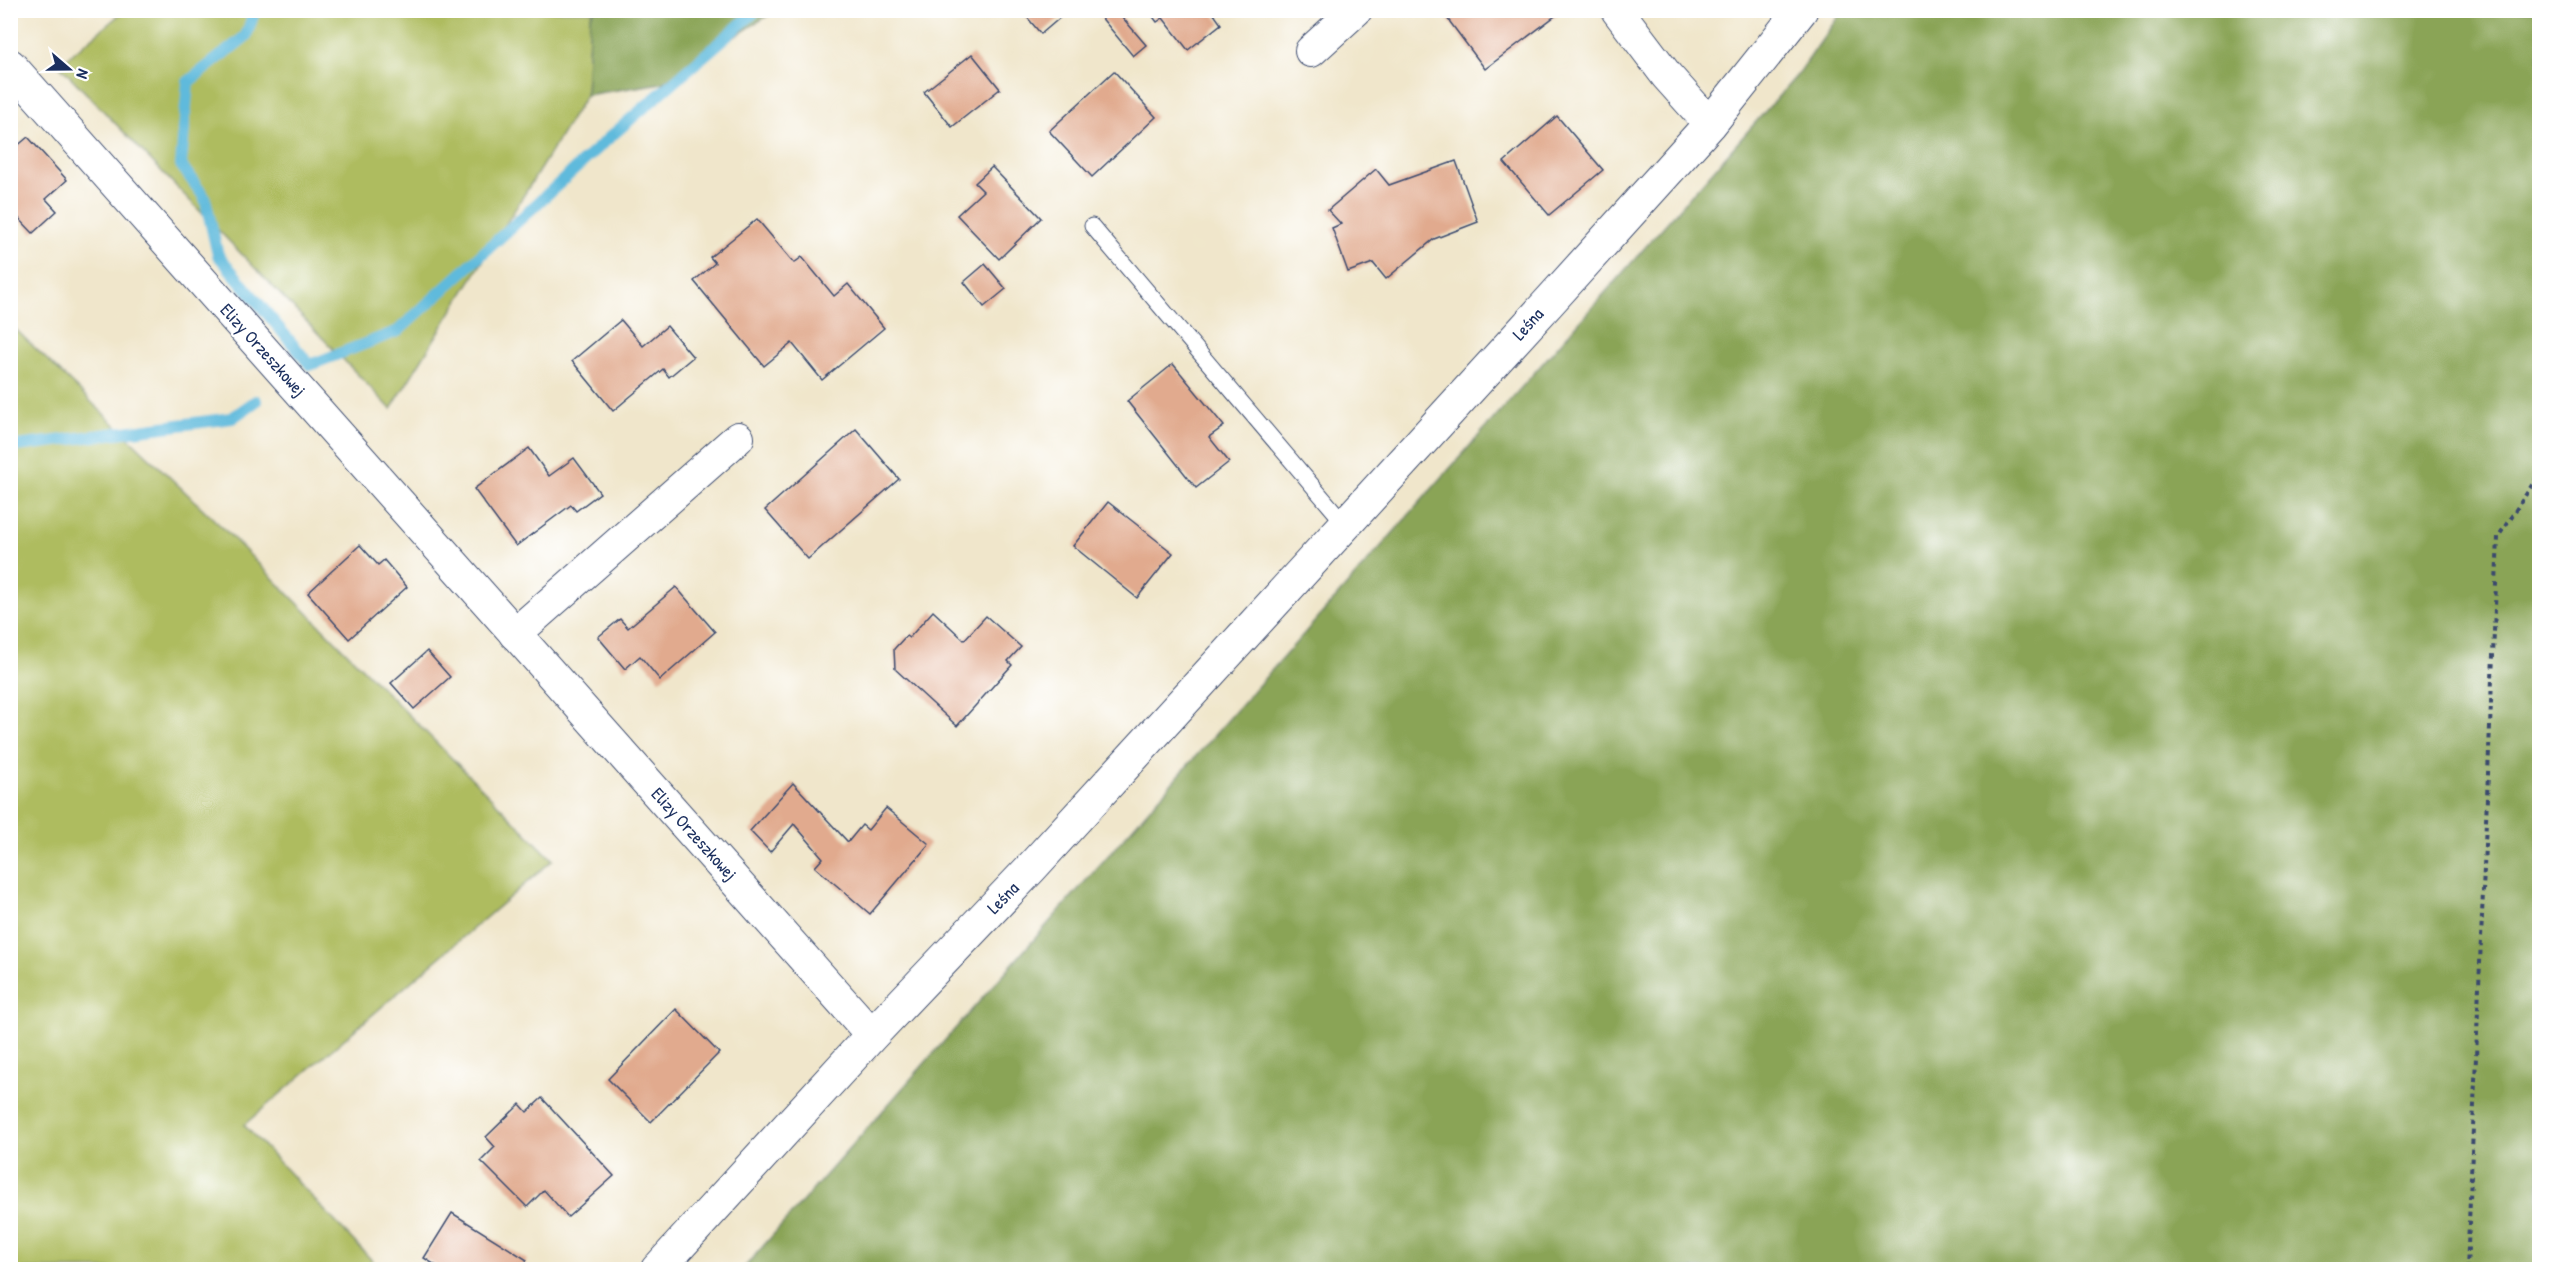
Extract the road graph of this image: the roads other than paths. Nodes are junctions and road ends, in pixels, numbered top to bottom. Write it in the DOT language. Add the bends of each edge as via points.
graph roads {
  1 [pos="1356,10"];
  2 [pos="1617,10"];
  3 [pos="1801,10"];
  4 [pos="1311,51"];
  5 [pos="10,65"];
  6 [pos="1710,124"];
  7 [pos="1092,226"];
  8 [pos="738,438"];
  9 [pos="1345,524"];
  10 [pos="515,634"];
  11 [pos="872,1035"];
  12 [pos="657,1269"];
  1 -- 4 [label="street"];
  2 -- 6 [label="street"];
  3 -- 6 [label="street, Leśna"];
  5 -- 10 [label="street, Elizy Orzeszkowej"];
  6 -- 9 [label="street, Leśna"];
  7 -- 9 [label="lane"];
  8 -- 10 [label="street"];
  9 -- 11 [label="street, Leśna" via="1039,860"];
  10 -- 11 [label="street, Elizy Orzeszkowej"];
  11 -- 12 [label="street, Leśna"];
}
